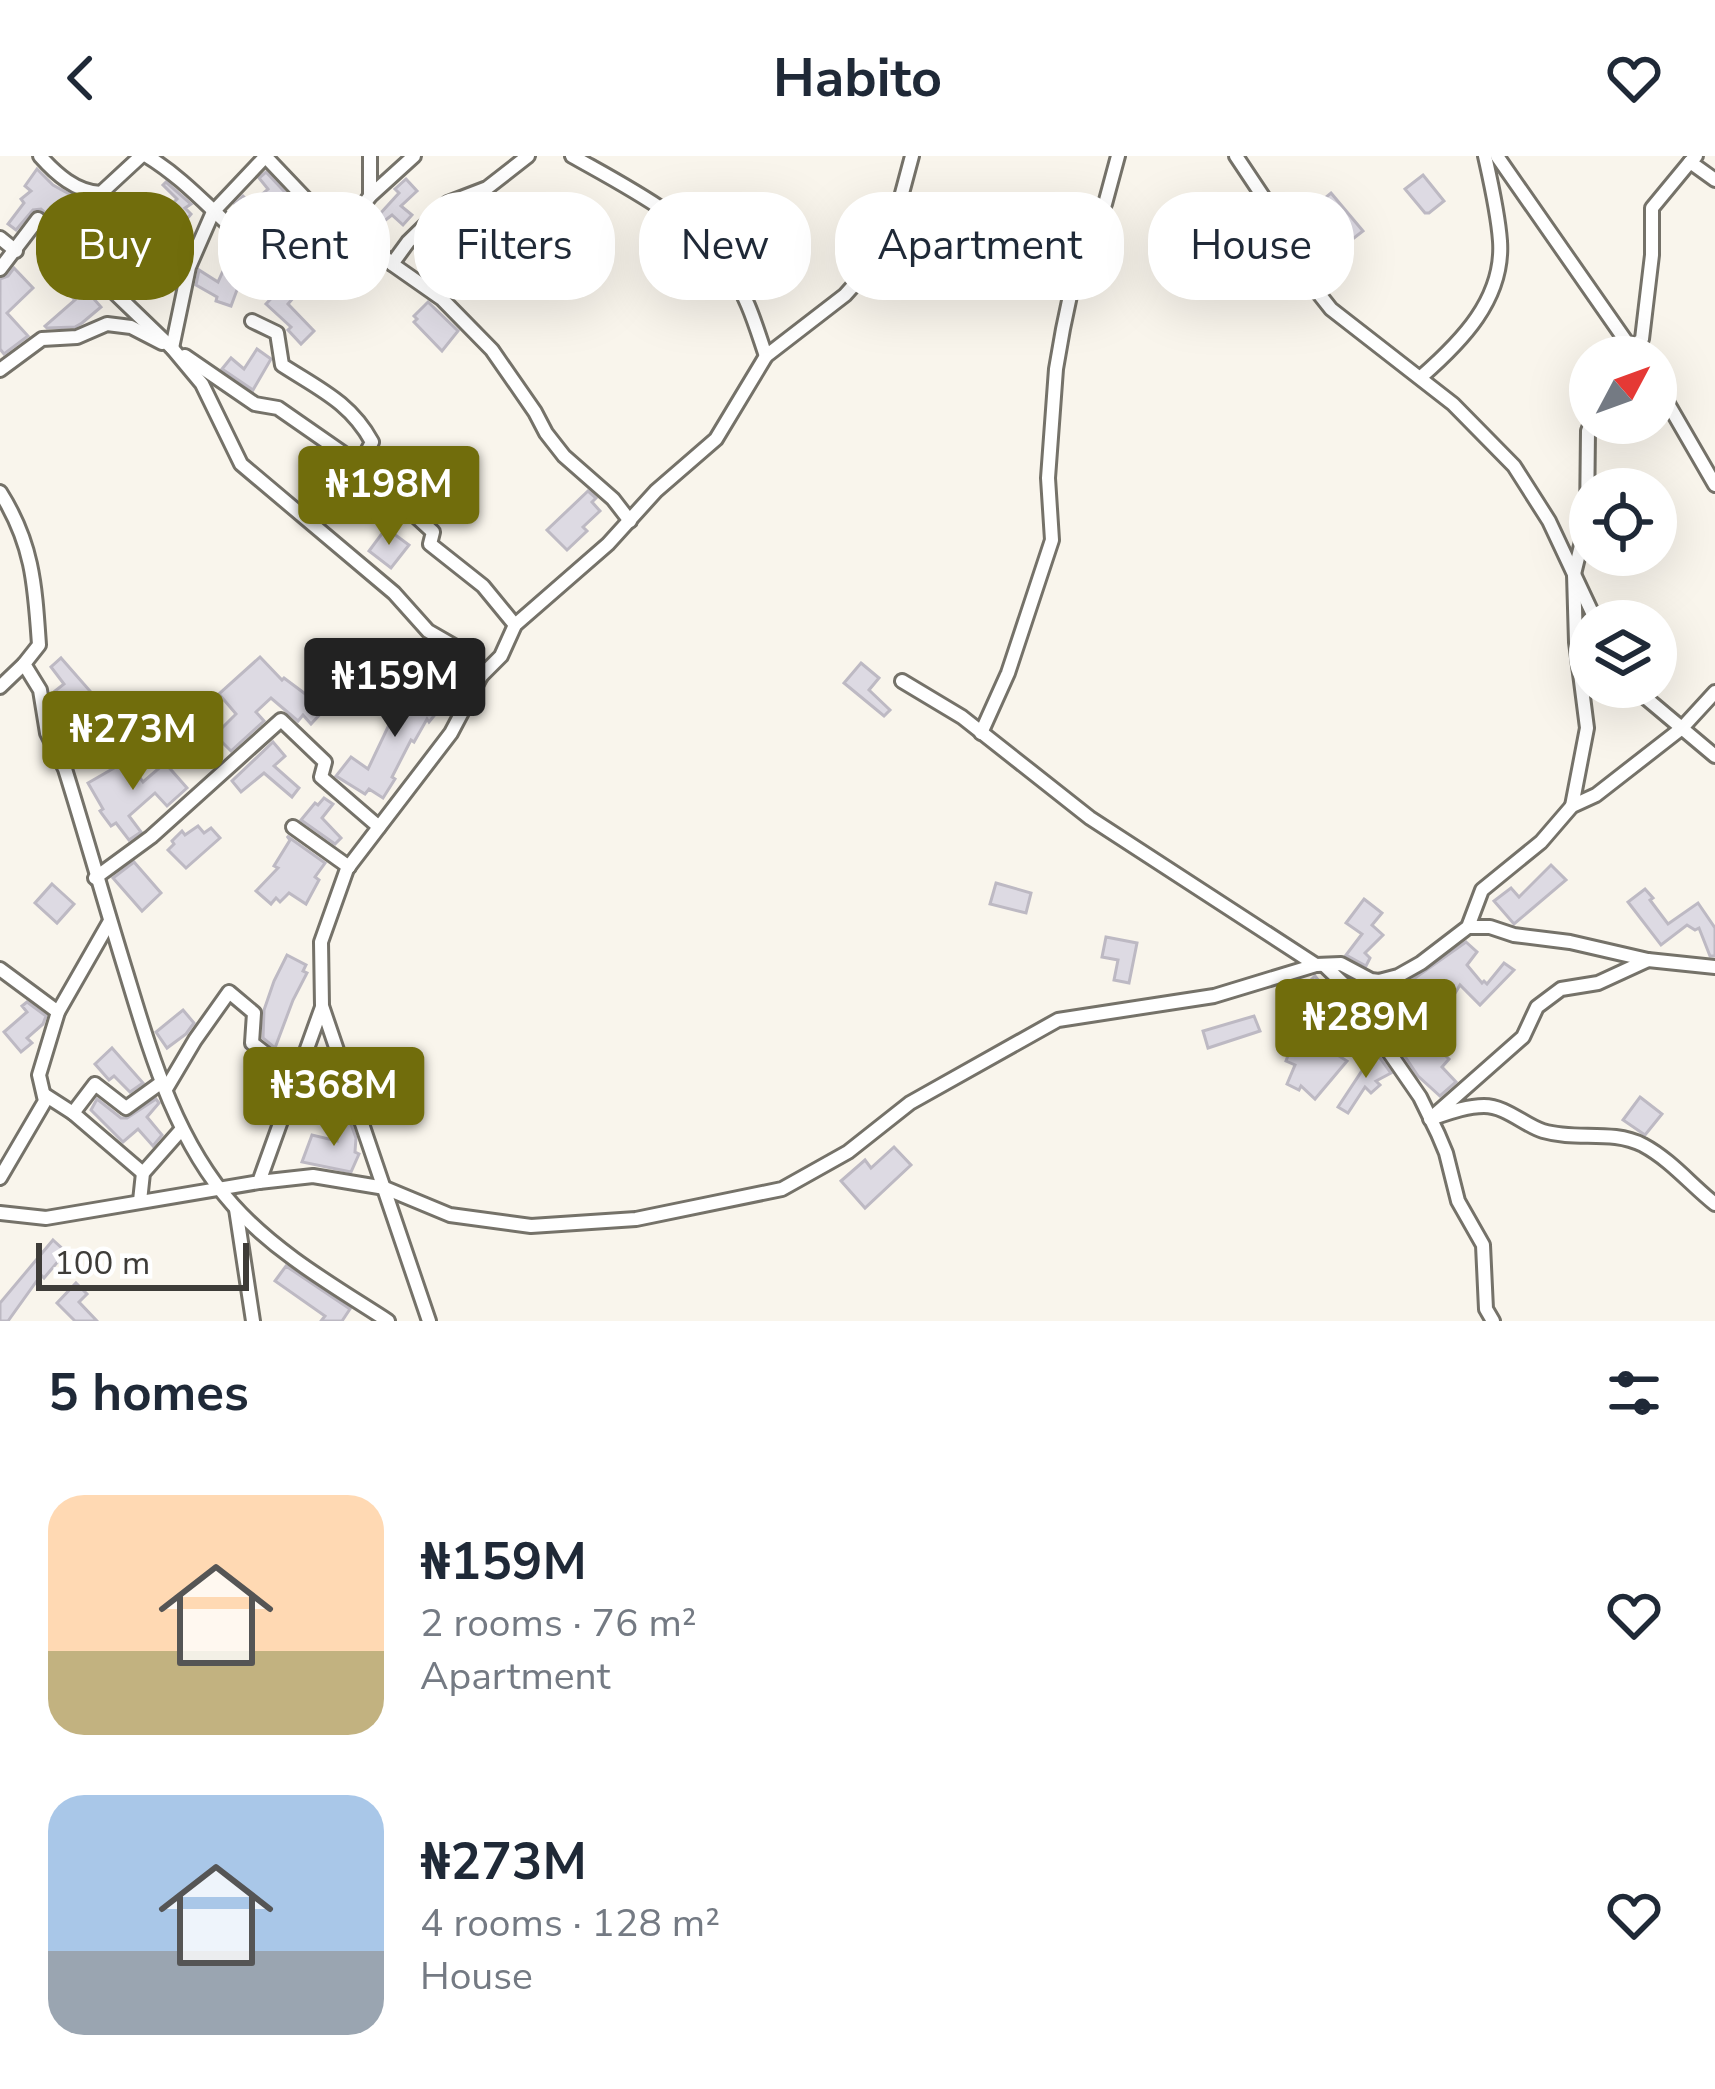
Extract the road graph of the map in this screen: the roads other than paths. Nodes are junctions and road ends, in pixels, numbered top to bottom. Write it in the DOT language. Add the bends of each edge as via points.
graph roads {
  1 [pos="40,156"];
  2 [pos="144,156"];
  3 [pos="370,156"];
  4 [pos="414,156"];
  5 [pos="528,156"];
  6 [pos="572,156"];
  7 [pos="912,156"];
  8 [pos="1118,156"];
  9 [pos="1236,156"];
  10 [pos="1485,156"];
  11 [pos="1498,156"];
  12 [pos="265,157"];
  13 [pos="1693,159"];
  14 [pos="1715,180"];
  15 [pos="299,192"];
  16 [pos="370,192"];
  17 [pos="374,192"];
  18 [pos="213,212"];
  19 [pos="218,217"];
  20 [pos="0,238"];
  21 [pos="16,250"];
  22 [pos="392,264"];
  23 [pos="0,268"];
  24 [pos="252,321"];
  25 [pos="1618,336"];
  26 [pos="1642,336"];
  27 [pos="172,348"];
  28 [pos="766,356"];
  29 [pos="0,370"];
  30 [pos="1421,377"];
  31 [pos="1677,419"];
  32 [pos="360,465"];
  33 [pos="1715,485"];
  34 [pos="0,493"];
  35 [pos="630,521"];
  36 [pos="1569,563"];
  37 [pos="1574,576"];
  38 [pos="515,625"];
  39 [pos="24,664"];
  40 [pos="482,676"];
  41 [pos="902,682"];
  42 [pos="0,687"];
  43 [pos="1715,692"];
  44 [pos="1658,708"];
  45 [pos="1682,728"];
  46 [pos="981,733"];
  47 [pos="1715,756"];
  48 [pos="1572,806"];
  49 [pos="293,826"];
  50 [pos="379,827"];
  51 [pos="349,868"];
  52 [pos="95,878"];
  53 [pos="110,921"];
  54 [pos="1468,927"];
  55 [pos="1648,960"];
  56 [pos="1320,966"];
  57 [pos="1715,967"];
  58 [pos="0,969"];
  59 [pos="322,1006"];
  60 [pos="58,1012"];
  61 [pos="297,1078"];
  62 [pos="164,1086"];
  63 [pos="44,1094"];
  64 [pos="73,1113"];
  65 [pos="1430,1119"];
  66 [pos="181,1130"];
  67 [pos="143,1173"];
  68 [pos="0,1178"];
  69 [pos="260,1182"];
  70 [pos="385,1188"];
  71 [pos="220,1189"];
  72 [pos="140,1201"];
  73 [pos="1715,1204"];
  74 [pos="236,1208"];
  75 [pos="0,1213"];
  76 [pos="367,1307"];
  77 [pos="253,1321"];
  78 [pos="355,1321"];
  79 [pos="388,1321"];
  80 [pos="429,1321"];
  81 [pos="1493,1321"];
  1 -- 2 [label="street" via="67,180 101,193"];
  2 -- 18 [label="street"];
  3 -- 16 [label="street"];
  4 -- 17 [label="street"];
  5 -- 22 [label="street" via="487,188 448,203"];
  6 -- 28 [label="street" via="636,192 729,270"];
  7 -- 28 [label="street" via="880,256 845,295"];
  8 -- 46 [label="street" via="1105,204 1087,220 1056,369 1052,540"];
  9 -- 30 [label="street" via="1331,309"];
  10 -- 30 [label="street" via="1501,244 1495,284 1474,325"];
  11 -- 25 [label="street"];
  12 -- 15 [label="street"];
  12 -- 18 [label="street"];
  13 -- 14 [label="street"];
  13 -- 26 [label="street" via="1652,208"];
  18 -- 19 [label="street"];
  18 -- 27 [label="street" via="189,267"];
  20 -- 21 [label="street"];
  21 -- 23 [label="street"];
  21 -- 27 [label="street" via="38,219"];
  22 -- 35 [label="street" via="480,338 564,456"];
  24 -- 32 [label="street" via="277,333 282,365 361,422 372,442"];
  27 -- 29 [label="street" via="107,324 42,339"];
  27 -- 32 [label="street"];
  27 -- 40 [label="street" via="202,384 241,464"];
  28 -- 35 [label="street" via="716,439"];
  30 -- 36 [label="street" via="1514,466"];
  31 -- 33 [label="street"];
  32 -- 38 [label="street"];
  34 -- 39 [label="street" via="26,543 36,594 39,645"];
  35 -- 38 [label="street"];
  37 -- 48 [label="street" via="1587,728"];
  38 -- 40 [label="street"];
  39 -- 42 [label="street"];
  39 -- 52 [label="street" via="40,690"];
  40 -- 50 [label="street" via="452,733"];
  41 -- 46 [label="street"];
  43 -- 45 [label="street"];
  44 -- 45 [label="street"];
  45 -- 47 [label="street"];
  45 -- 48 [label="street"];
  46 -- 56 [label="street" via="1090,818"];
  48 -- 54 [label="street" via="1482,890"];
  49 -- 51 [label="street"];
  50 -- 51 [label="street"];
  50 -- 52 [label="street" via="321,777 325,762 281,720"];
  51 -- 59 [label="street" via="321,942"];
  52 -- 53 [label="street"];
  53 -- 60 [label="street"];
  53 -- 62 [label="street"];
  54 -- 55 [label="street"];
  54 -- 56 [label="street" via="1398,976 1379,981 1341,964"];
  55 -- 57 [label="street"];
  55 -- 65 [label="street" via="1598,983 1561,989 1537,1007 1523,1037"];
  56 -- 65 [label="street" via="1355,995"];
  56 -- 70 [label="street" via="1214,996 1058,1020 910,1103 782,1190 636,1219 531,1226 450,1215"];
  58 -- 60 [label="street"];
  59 -- 61 [label="street"];
  59 -- 70 [label="street"];
  60 -- 63 [label="street" via="40,1075"];
  61 -- 62 [label="street" via="252,1043 254,1013 229,992"];
  61 -- 69 [label="street"];
  62 -- 64 [label="street" via="126,1108 95,1084"];
  62 -- 66 [label="street"];
  63 -- 64 [label="street"];
  63 -- 68 [label="street"];
  64 -- 67 [label="street"];
  65 -- 73 [label="street" via="1488,1105 1539,1130 1618,1136 1644,1145"];
  65 -- 81 [label="street" via="1458,1201 1484,1245"];
  66 -- 67 [label="street"];
  66 -- 71 [label="street"];
  67 -- 72 [label="street"];
  69 -- 70 [label="street" via="313,1176"];
  69 -- 71 [label="street"];
  70 -- 80 [label="street"];
  71 -- 72 [label="street"];
  71 -- 74 [label="street"];
  72 -- 75 [label="street" via="46,1218"];
  74 -- 76 [label="street" via="286,1254"];
  74 -- 77 [label="street"];
  76 -- 78 [label="street"];
  76 -- 79 [label="street"];
}
